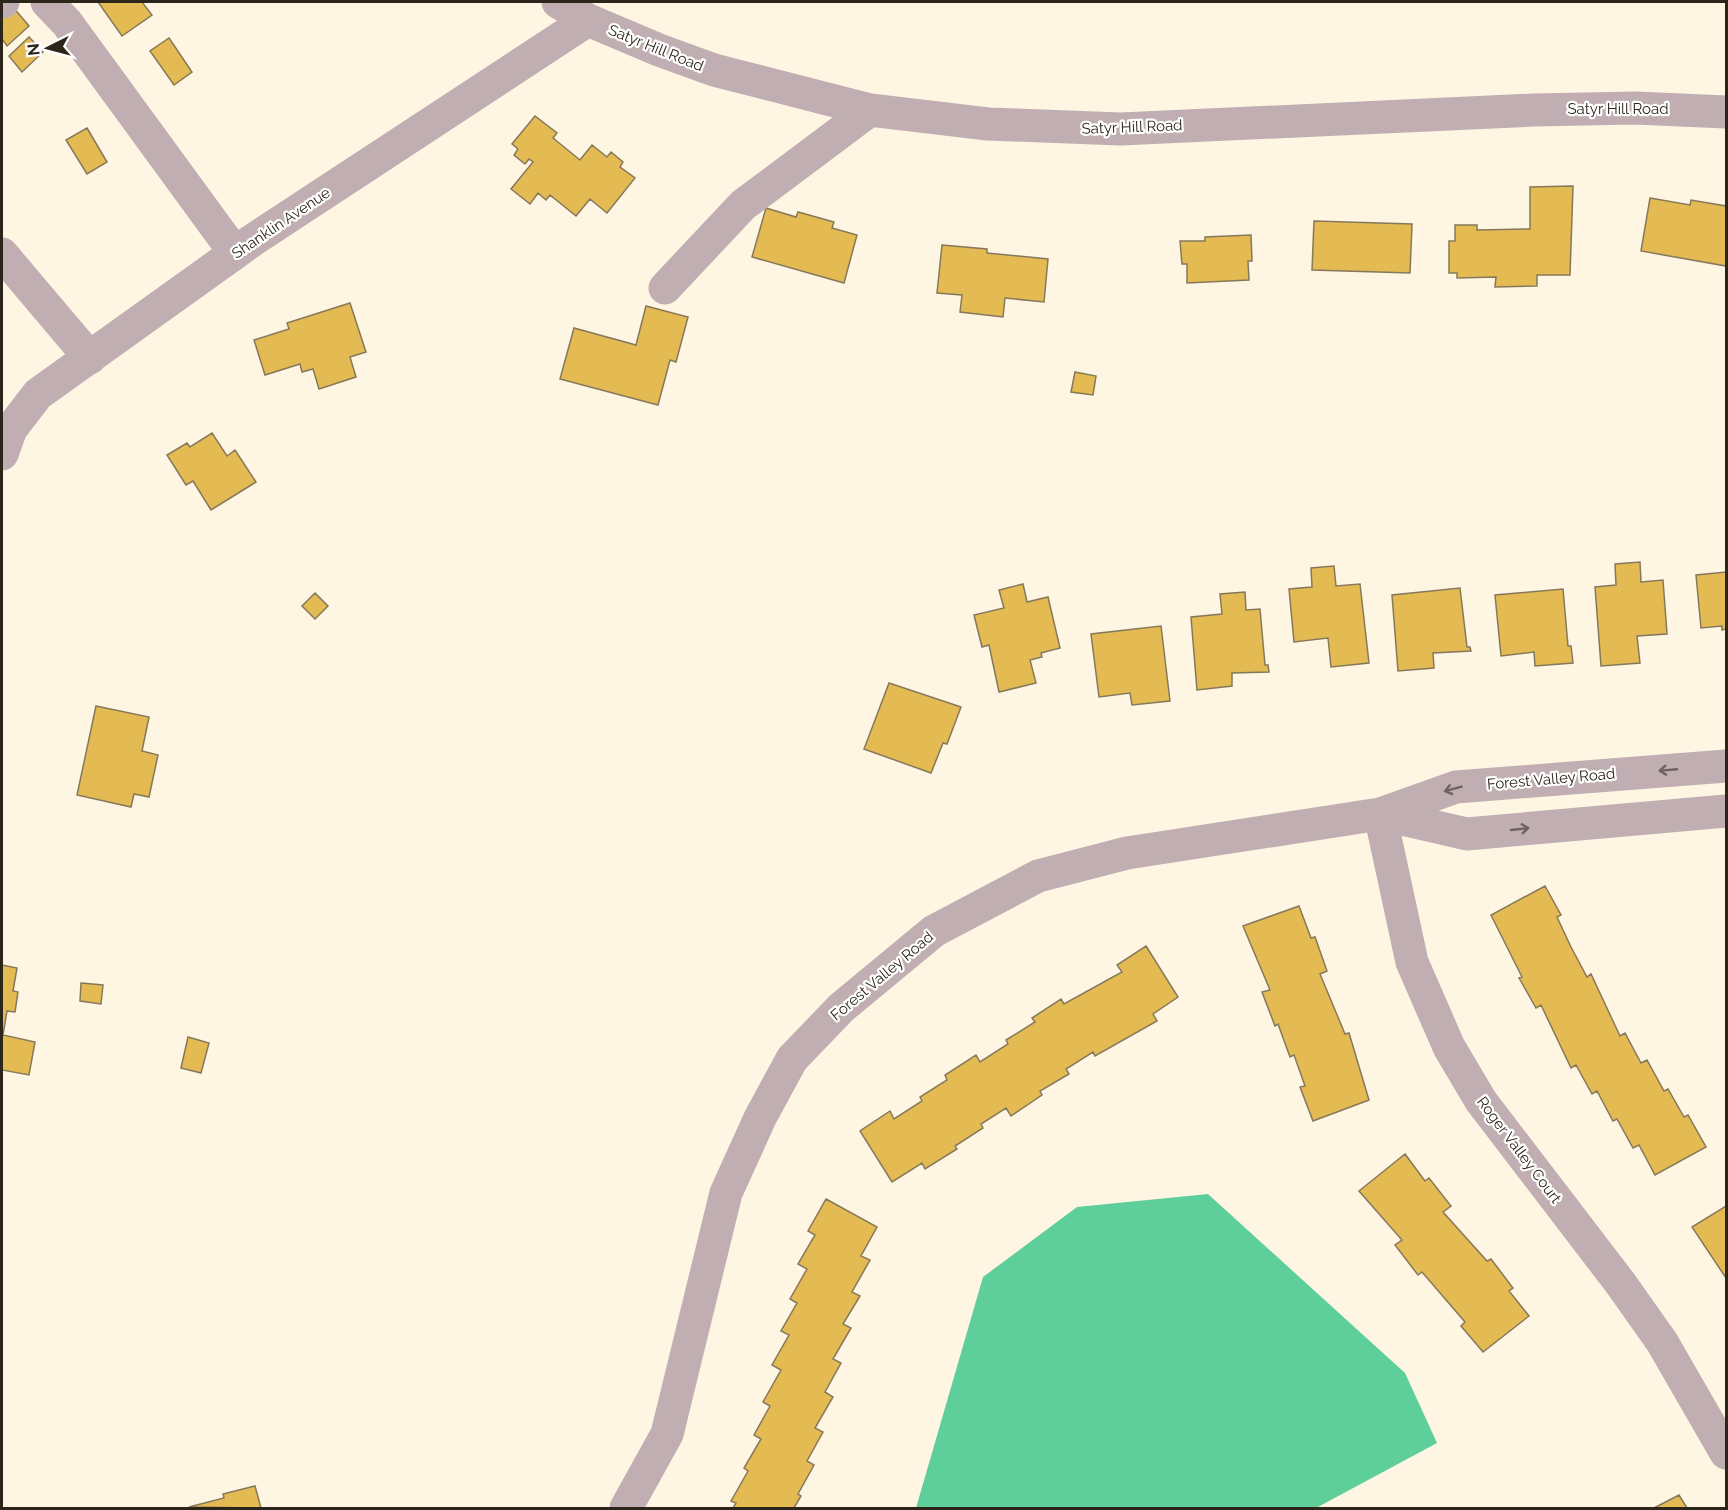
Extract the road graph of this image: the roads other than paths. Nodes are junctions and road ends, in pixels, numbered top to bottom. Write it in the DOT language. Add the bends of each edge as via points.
graph roads {
  1 [pos="46,2"];
  2 [pos="558,2"];
  3 [pos="588,20"];
  4 [pos="870,110"];
  5 [pos="1726,112"];
  6 [pos="235,253"];
  7 [pos="2,254"];
  8 [pos="665,288"];
  9 [pos="90,358"];
  10 [pos="2,454"];
  11 [pos="1726,766"];
  12 [pos="1726,811"];
  13 [pos="1380,814"];
  14 [pos="1726,1453"];
  15 [pos="626,1509"];
  1 -- 6 [label="street" via="67,23"];
  2 -- 3 [label="street, Satyr Hill Road"];
  3 -- 4 [label="street, Satyr Hill Road" via="714,70"];
  3 -- 6 [label="street, Shanklin Avenue"];
  4 -- 5 [label="street, Satyr Hill Road" via="988,124 1077,129 1546,110"];
  4 -- 8 [label="street" via="742,205"];
  6 -- 9 [label="street, Shanklin Avenue"];
  7 -- 9 [label="street"];
  9 -- 10 [label="street, Shanklin Avenue" via="38,394 11,429"];
  11 -- 13 [label="street, Forest Valley Road, one-way" via="1456,786"];
  13 -- 12 [label="street, Forest Valley Road, one-way" via="1467,834"];
  13 -- 14 [label="street, Roger Valley Court" via="1412,962 1449,1047 1480,1101 1662,1342"];
  13 -- 15 [label="street, Forest Valley Road" via="1127,852 1038,876 934,931 841,1008 792,1059 726,1193 667,1434"];
}
